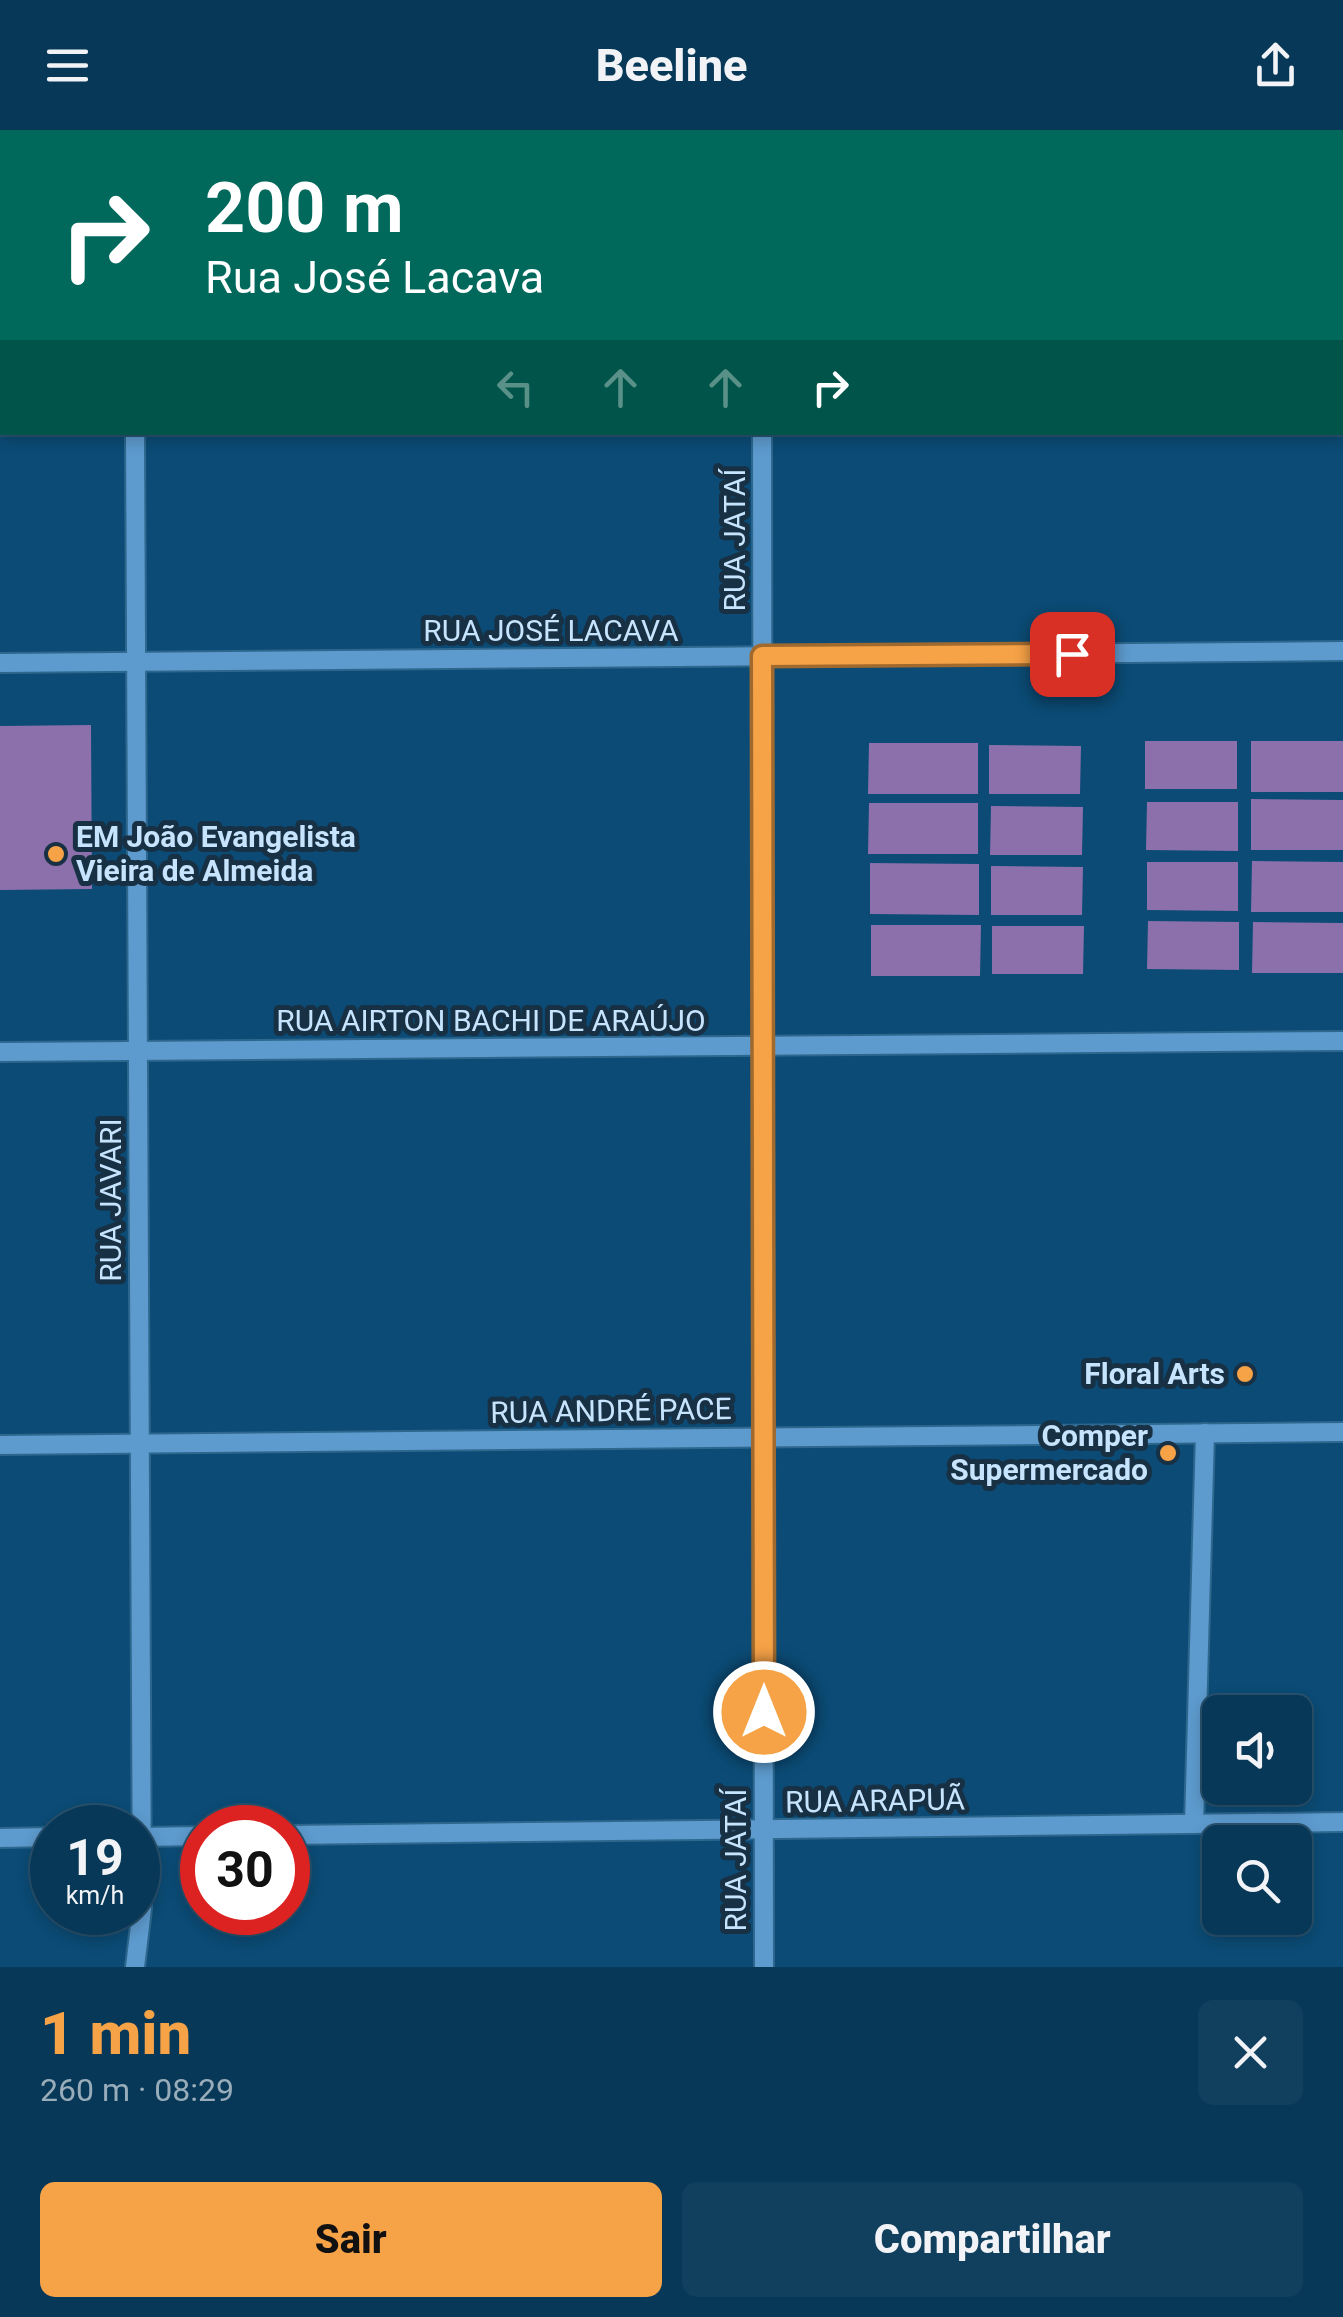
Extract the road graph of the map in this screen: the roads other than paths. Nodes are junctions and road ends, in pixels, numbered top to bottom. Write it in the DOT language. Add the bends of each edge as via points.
graph roads {
  1 [pos="135,435"];
  2 [pos="762,435"];
  3 [pos="1343,651"];
  4 [pos="762,656"];
  5 [pos="0,662"];
  6 [pos="136,662"];
  7 [pos="1343,1041"];
  8 [pos="763,1046"];
  9 [pos="137,1051"];
  10 [pos="0,1052"];
  11 [pos="1343,1432"];
  12 [pos="1205,1433"];
  13 [pos="763,1438"];
  14 [pos="140,1444"];
  15 [pos="0,1445"];
  16 [pos="139,1805"];
  17 [pos="1343,1822"];
  18 [pos="1194,1824"];
  19 [pos="764,1830"];
  20 [pos="310,1835"];
  21 [pos="0,1838"];
  22 [pos="30,1838"];
  23 [pos="139,1935"];
  24 [pos="135,1967"];
  25 [pos="764,1967"];
  1 -- 6 [label="street, RUA JAVARI"];
  2 -- 4 [label="street, RUA JATAÍ"];
  3 -- 4 [label="street, RUA JOSÉ LACAVA"];
  4 -- 6 [label="street, RUA JOSÉ LACAVA"];
  4 -- 8 [label="street, RUA JATAÍ"];
  5 -- 6 [label="street, RUA JOSÉ LACAVA"];
  6 -- 9 [label="street, RUA JAVARI"];
  7 -- 8 [label="street, RUA AIRTON BACHI DE ARAÚJO"];
  8 -- 9 [label="street, RUA AIRTON BACHI DE ARAÚJO"];
  8 -- 13 [label="street, RUA JATAÍ"];
  9 -- 10 [label="street, RUA AIRTON BACHI DE ARAÚJO"];
  9 -- 14 [label="street, RUA JAVARI"];
  11 -- 12 [label="street, RUA ANDRÉ PACE"];
  12 -- 13 [label="street, RUA ANDRÉ PACE"];
  12 -- 18 [label="street"];
  13 -- 14 [label="street, RUA ANDRÉ PACE"];
  13 -- 19 [label="street, RUA JATAÍ"];
  14 -- 15 [label="street, RUA ANDRÉ PACE"];
  14 -- 16 [label="street, RUA JAVARI"];
  17 -- 18 [label="street, RUA ARAPUÃ"];
  18 -- 19 [label="street, RUA ARAPUÃ"];
  19 -- 20 [label="street, RUA ARAPUÃ"];
  19 -- 25 [label="street, RUA JATAÍ"];
  21 -- 22 [label="street"];
  23 -- 24 [label="street, RUA JAVARI"];
}
